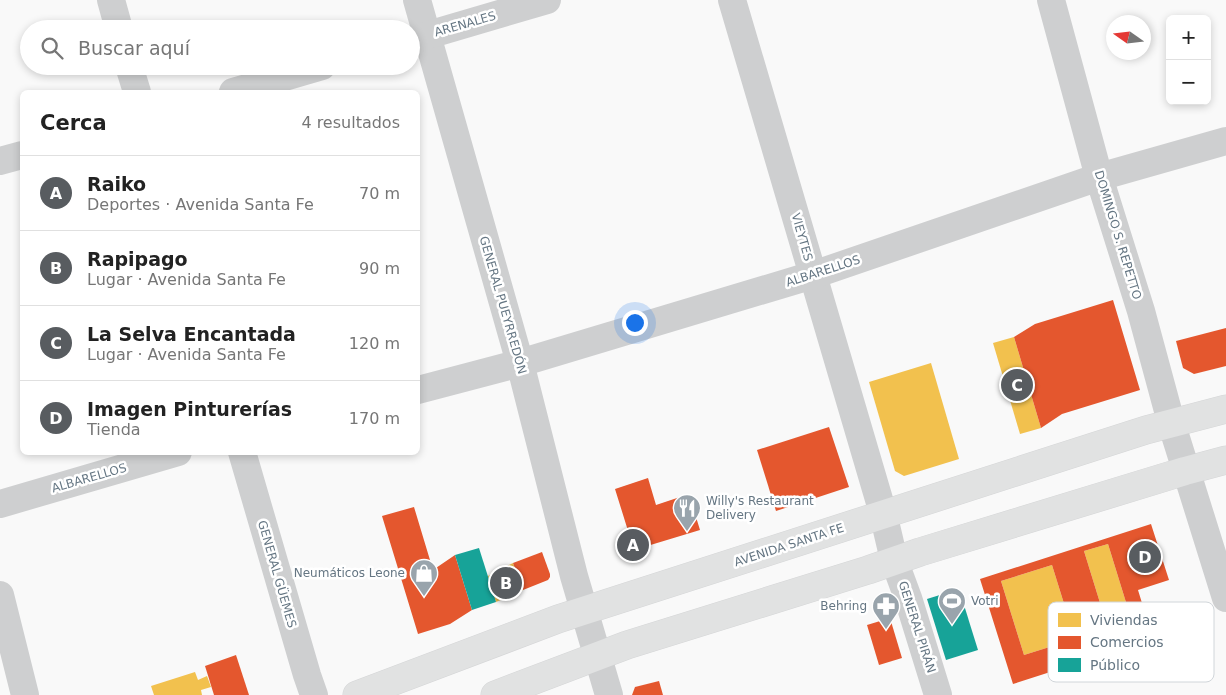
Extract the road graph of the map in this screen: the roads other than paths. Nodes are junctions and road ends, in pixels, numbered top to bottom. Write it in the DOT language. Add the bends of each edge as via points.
graph roads {
  1 [pos="111,0"];
  2 [pos="417,0"];
  3 [pos="547,0"];
  4 [pos="732,0"];
  5 [pos="1051,0"];
  6 [pos="117,20"];
  7 [pos="418,20"];
  8 [pos="420,38"];
  9 [pos="420,41"];
  10 [pos="132,75"];
  11 [pos="291,75"];
  12 [pos="136,90"];
  13 [pos="240,90"];
  14 [pos="1226,141"];
  15 [pos="20,156"];
  16 [pos="0,161"];
  17 [pos="1099,177"];
  18 [pos="813,275"];
  19 [pos="520,364"];
  20 [pos="420,389"];
  21 [pos="1226,409"];
  22 [pos="1170,422"];
  23 [pos="168,455"];
  24 [pos="243,455"];
  25 [pos="1226,460"];
  26 [pos="1185,470"];
  27 [pos="0,504"];
  28 [pos="883,513"];
  29 [pos="894,560"];
  30 [pos="0,596"];
  31 [pos="1226,597"];
  32 [pos="585,610"];
  33 [pos="598,655"];
  34 [pos="25,695"];
  35 [pos="314,695"];
  36 [pos="357,695"];
  37 [pos="496,695"];
  38 [pos="609,695"];
  39 [pos="938,695"];
  1 -- 6 [label="street"];
  2 -- 7 [label="street, GENERAL PUEYRREDÓN"];
  3 -- 8 [label="street, ARENALES"];
  4 -- 18 [label="street, VIEYTES"];
  5 -- 17 [label="street, DOMINGO S. REPETTO"];
  9 -- 19 [label="street, GENERAL PUEYRREDÓN"];
  10 -- 12 [label="street"];
  11 -- 13 [label="street"];
  14 -- 17 [label="street, ALBARELLOS"];
  15 -- 16 [label="street"];
  17 -- 18 [label="street, ALBARELLOS"];
  17 -- 22 [label="street, DOMINGO S. REPETTO" via="1142,311"];
  18 -- 19 [label="street, ALBARELLOS"];
  18 -- 28 [label="street, VIEYTES"];
  19 -- 20 [label="street, ALBARELLOS"];
  19 -- 32 [label="street, GENERAL PUEYRREDÓN"];
  21 -- 22 [label="main road, AVENIDA SANTA FE"];
  22 -- 26 [label="street, DOMINGO S. REPETTO"];
  22 -- 28 [label="main road, AVENIDA SANTA FE"];
  23 -- 27 [label="street, ALBARELLOS"];
  24 -- 35 [label="street, GENERAL GÜEMES"];
  25 -- 26 [label="main road"];
  26 -- 29 [label="main road"];
  26 -- 31 [label="street, DOMINGO S. REPETTO"];
  28 -- 29 [label="street, VIEYTES"];
  28 -- 32 [label="main road, AVENIDA SANTA FE"];
  29 -- 33 [label="main road"];
  29 -- 39 [label="street, GENERAL PIRÁN"];
  30 -- 34 [label="street"];
  32 -- 33 [label="street, GENERAL PUEYRREDÓN"];
  32 -- 36 [label="main road, AVENIDA SANTA FE"];
  33 -- 37 [label="main road"];
  33 -- 38 [label="street, GENERAL PUEYRREDÓN"];
}
